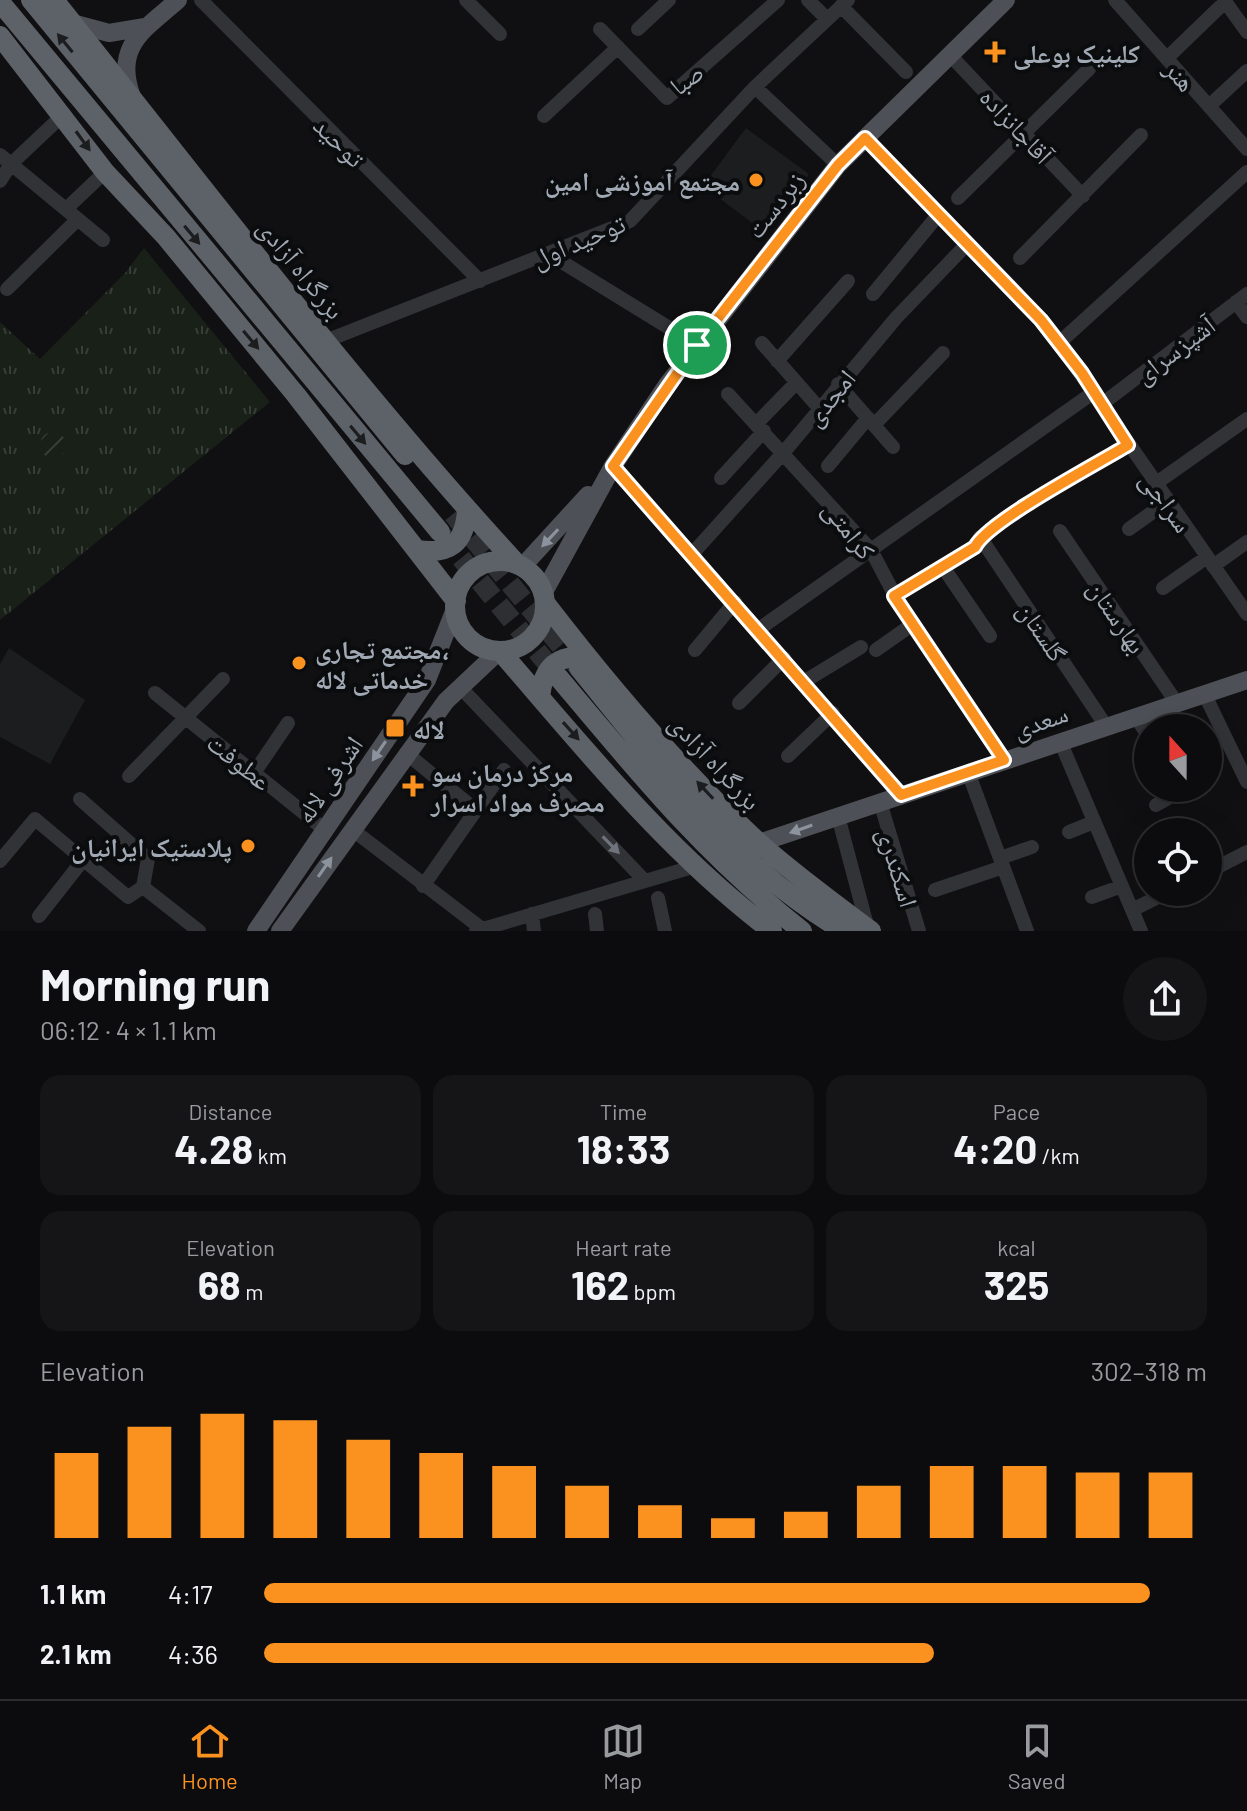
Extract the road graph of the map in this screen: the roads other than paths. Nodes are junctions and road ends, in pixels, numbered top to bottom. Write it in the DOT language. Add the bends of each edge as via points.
graph roads {
  1 [pos="31,0"];
  2 [pos="54,0"];
  3 [pos="178,0"];
  4 [pos="201,0"];
  5 [pos="466,0"];
  6 [pos="669,0"];
  7 [pos="778,0"];
  8 [pos="808,0"];
  9 [pos="1006,0"];
  10 [pos="1224,1"];
  11 [pos="0,2"];
  12 [pos="844,3"];
  13 [pos="1123,3"];
  14 [pos="827,19"];
  15 [pos="72,23"];
  16 [pos="145,27"];
  17 [pos="600,29"];
  18 [pos="638,29"];
  19 [pos="1247,30"];
  20 [pos="500,34"];
  21 [pos="0,36"];
  22 [pos="618,47"];
  23 [pos="950,55"];
  24 [pos="1167,58"];
  25 [pos="1089,69"];
  26 [pos="1247,71"];
  27 [pos="906,72"];
  28 [pos="755,87"];
  29 [pos="133,99"];
  30 [pos="1209,106"];
  31 [pos="64,114"];
  32 [pos="544,116"];
  33 [pos="1023,133"];
  34 [pos="1141,135"];
  35 [pos="865,138"];
  36 [pos="166,142"];
  37 [pos="1247,149"];
  38 [pos="5,160"];
  39 [pos="838,165"];
  40 [pos="1247,172"];
  41 [pos="112,178"];
  42 [pos="175,179"];
  43 [pos="0,181"];
  44 [pos="203,188"];
  45 [pos="155,191"];
  46 [pos="1083,196"];
  47 [pos="958,198"];
  48 [pos="72,214"];
  49 [pos="939,214"];
  50 [pos="166,237"];
  51 [pos="103,240"];
  52 [pos="968,243"];
  53 [pos="549,254"];
  54 [pos="1020,258"];
  55 [pos="480,281"];
  56 [pos="848,281"];
  57 [pos="7,289"];
  58 [pos="873,294"];
  59 [pos="1242,298"];
  60 [pos="1247,317"];
  61 [pos="328,340"];
  62 [pos="762,343"];
  63 [pos="1059,343"];
  64 [pos="697,345"];
  65 [pos="943,353"];
  66 [pos="777,361"];
  67 [pos="796,383"];
  68 [pos="838,384"];
  69 [pos="728,394"];
  70 [pos="1098,398"];
  71 [pos="819,408"];
  72 [pos="1247,419"];
  73 [pos="871,422"];
  74 [pos="761,427"];
  75 [pos="1128,445"];
  76 [pos="893,447"];
  77 [pos="784,452"];
  78 [pos="613,466"];
  79 [pos="828,466"];
  80 [pos="721,478"];
  81 [pos="1155,484"];
  82 [pos="1168,501"];
  83 [pos="460,512"];
  84 [pos="1129,529"];
  85 [pos="1060,531"];
  86 [pos="440,532"];
  87 [pos="980,537"];
  88 [pos="1247,542"];
  89 [pos="417,550"];
  90 [pos="871,550"];
  91 [pos="693,553"];
  92 [pos="1210,561"];
  93 [pos="520,565"];
  94 [pos="943,567"];
  95 [pos="1163,588"];
  96 [pos="894,596"];
  97 [pos="545,598"];
  98 [pos="735,602"];
  99 [pos="455,605"];
  100 [pos="1247,614"];
  101 [pos="913,624"];
  102 [pos="759,629"];
  103 [pos="990,636"];
  104 [pos="695,650"];
  105 [pos="500,651"];
  106 [pos="784,658"];
  107 [pos="583,663"];
  108 [pos="559,678"];
  109 [pos="223,679"];
  110 [pos="1247,680"];
  111 [pos="805,681"];
  112 [pos="461,688"];
  113 [pos="155,693"];
  114 [pos="1204,693"];
  115 [pos="540,697"];
  116 [pos="1176,702"];
  117 [pos="739,703"];
  118 [pos="833,713"];
  119 [pos="1141,714"];
  120 [pos="1134,716"];
  121 [pos="187,719"];
  122 [pos="288,723"];
  123 [pos="1106,726"];
  124 [pos="1060,741"];
  125 [pos="406,753"];
  126 [pos="788,756"];
  127 [pos="1004,760"];
  128 [pos="504,770"];
  129 [pos="968,772"];
  130 [pos="254,773"];
  131 [pos="129,776"];
  132 [pos="1247,782"];
  133 [pos="901,795"];
  134 [pos="80,799"];
  135 [pos="880,802"];
  136 [pos="1161,802"];
  137 [pos="1156,805"];
  138 [pos="472,807"];
  139 [pos="838,816"];
  140 [pos="1094,822"];
  141 [pos="325,830"];
  142 [pos="1069,832"];
  143 [pos="362,837"];
  144 [pos="759,843"];
  145 [pos="1032,847"];
  146 [pos="1247,852"];
  147 [pos="83,860"];
  148 [pos="0,861"];
  149 [pos="1001,862"];
  150 [pos="1222,865"];
  151 [pos="696,866"];
  152 [pos="645,881"];
  153 [pos="423,886"];
  154 [pos="1122,886"];
  155 [pos="143,887"];
  156 [pos="935,890"];
  157 [pos="1092,897"];
  158 [pos="658,898"];
  159 [pos="1140,906"];
  160 [pos="1132,910"];
  161 [pos="532,914"];
  162 [pos="595,914"];
  163 [pos="39,916"];
  164 [pos="482,930"];
  165 [pos="870,930"];
  166 [pos="199,931"];
  167 [pos="256,931"];
  168 [pos="280,931"];
  169 [pos="534,931"];
  170 [pos="597,931"];
  171 [pos="665,931"];
  172 [pos="772,931"];
  173 [pos="802,931"];
  174 [pos="844,931"];
  175 [pos="919,931"];
  176 [pos="1027,931"];
  177 [pos="1141,931"];
  42 -- 1 [label="highway, بزرگراه آزادی, one-way"];
  2 -- 15 [label="highway, بزرگراه آزادی"];
  3 -- 16 [label="main road"];
  4 -- 55 [label="street, توحید"];
  5 -- 20 [label="street"];
  6 -- 18 [label="street"];
  7 -- 22 [label="street, صبا" via="667,98"];
  8 -- 14 [label="street"];
  9 -- 23 [label="main road, زبردست"];
  10 -- 19 [label="street"];
  10 -- 24 [label="street"];
  11 -- 45 [label="highway"];
  12 -- 14 [label="street, توحید اول"];
  12 -- 27 [label="street"];
  13 -- 24 [label="street, هنر"];
  14 -- 28 [label="street, توحید اول"];
  15 -- 16 [label="main road" via="109,33"];
  15 -- 29 [label="highway, بزرگراه آزادی"];
  16 -- 29 [label="main road" via="126,56"];
  17 -- 22 [label="street, صبا"];
  21 -- 31 [label="highway"];
  22 -- 32 [label="street"];
  23 -- 33 [label="street, آقاجانزاده"];
  23 -- 35 [label="main road, زبردست"];
  24 -- 30 [label="street, هنر"];
  25 -- 33 [label="street"];
  26 -- 30 [label="street"];
  28 -- 39 [label="street"];
  28 -- 53 [label="street, توحید اول" via="630,221"];
  29 -- 36 [label="highway, بزرگراه آزادی"];
  30 -- 37 [label="street, هنر"];
  31 -- 38 [label="street"];
  31 -- 41 [label="highway, one-way"];
  33 -- 46 [label="street, آقاجانزاده"];
  33 -- 47 [label="street"];
  34 -- 46 [label="street"];
  35 -- 39 [label="main road, زبردست"];
  35 -- 49 [label="street, سراجی"];
  36 -- 42 [label="highway"];
  36 -- 44 [label="highway, بزرگراه آزادی"];
  38 -- 43 [label="street"];
  38 -- 48 [label="street"];
  39 -- 64 [label="main road, زبردست"];
  40 -- 63 [label="street"];
  41 -- 45 [label="highway"];
  41 -- 48 [label="street"];
  41 -- 50 [label="highway"];
  42 -- 44 [label="highway"];
  42 -- 83 [label="highway, بزرگراه آزادی"];
  44 -- 61 [label="highway, بزرگراه آزادی"];
  45 -- 50 [label="highway"];
  45 -- 86 [label="highway, one-way"];
  46 -- 54 [label="street"];
  48 -- 51 [label="street"];
  48 -- 57 [label="street"];
  49 -- 52 [label="street, سراجی"];
  49 -- 58 [label="street"];
  50 -- 89 [label="highway, one-way"];
  52 -- 63 [label="street, سراجی"];
  52 -- 68 [label="street, امجدی"];
  53 -- 55 [label="street, توحید اول"];
  53 -- 64 [label="street"];
  55 -- 61 [label="street, توحید اول"];
  56 -- 66 [label="street"];
  59 -- 60 [label="street"];
  59 -- 70 [label="street, آشپزسرای"];
  61 -- 83 [label="highway, بزرگراه آزادی"];
  62 -- 66 [label="street"];
  63 -- 70 [label="street, سراجی"];
  64 -- 78 [label="main road, زبردست"];
  65 -- 73 [label="street"];
  66 -- 67 [label="street"];
  67 -- 71 [label="street"];
  67 -- 74 [label="street"];
  68 -- 71 [label="street, امجدی"];
  68 -- 73 [label="street"];
  69 -- 74 [label="street, کرامتی"];
  70 -- 75 [label="street, سراجی"];
  70 -- 90 [label="street, آشپزسرای"];
  71 -- 77 [label="street, امجدی"];
  72 -- 81 [label="street"];
  73 -- 76 [label="street"];
  73 -- 79 [label="street"];
  74 -- 77 [label="street, کرامتی"];
  74 -- 80 [label="street"];
  75 -- 81 [label="street, سراجی"];
  75 -- 87 [label="street"];
  77 -- 90 [label="street, کرامتی"];
  77 -- 91 [label="street, امجدی"];
  78 -- 91 [label="street"];
  78 -- 93 [label="main road, زبردست, one-way"];
  78 -- 97 [label="main road, زبردست"];
  81 -- 82 [label="street, سراجی"];
  82 -- 84 [label="street"];
  82 -- 92 [label="street, سراجی"];
  83 -- 89 [label="highway" via="466,530 453,546 436,553"];
  83 -- 93 [label="highway, بزرگراه آزادی"];
  85 -- 116 [label="street, بهارستان"];
  87 -- 94 [label="street" via="975,547"];
  87 -- 123 [label="street, گلستان"];
  88 -- 92 [label="street"];
  89 -- 99 [label="highway"];
  90 -- 96 [label="street, کرامتی"];
  90 -- 102 [label="street, آشپزسرای"];
  91 -- 98 [label="street"];
  92 -- 95 [label="street"];
  92 -- 100 [label="street, سراجی"];
  93 -- 97 [label="highway"];
  93 -- 99 [label="highway" via="502,560 475,569 464,578"];
  94 -- 96 [label="street"];
  94 -- 103 [label="street"];
  96 -- 101 [label="street, کرامتی"];
  97 -- 105 [label="highway" via="538,631 515,649"];
  97 -- 107 [label="highway, بزرگراه آزادی"];
  98 -- 102 [label="street"];
  98 -- 104 [label="street"];
  99 -- 105 [label="highway" via="463,632 473,642"];
  99 -- 141 [label="main road, اشرفی لاله, one-way" via="427,680"];
  101 -- 111 [label="street"];
  101 -- 127 [label="street, کرامتی"];
  102 -- 106 [label="street"];
  105 -- 112 [label="main road, اشرفی لاله"];
  105 -- 115 [label="highway"];
  106 -- 111 [label="street"];
  106 -- 117 [label="street"];
  107 -- 115 [label="highway" via="570,655 552,664 542,679"];
  144 -- 107 [label="highway, بزرگراه آزادی, one-way"];
  107 -- 174 [label="highway, بزرگراه آزادی" via="684,798 724,839"];
  108 -- 173 [label="highway" via="718,861"];
  109 -- 121 [label="street"];
  110 -- 114 [label="main road, سعدی"];
  111 -- 118 [label="street"];
  112 -- 125 [label="main road, اشرفی لاله"];
  112 -- 152 [label="street, one-way"];
  113 -- 121 [label="street, عطوفت"];
  114 -- 116 [label="main road, سعدی"];
  114 -- 132 [label="street"];
  115 -- 151 [label="highway, one-way"];
  116 -- 119 [label="main road, سعدی"];
  118 -- 126 [label="street"];
  118 -- 133 [label="street"];
  120 -- 123 [label="main road, سعدی"];
  121 -- 130 [label="street, عطوفت"];
  121 -- 131 [label="street"];
  122 -- 130 [label="street"];
  123 -- 124 [label="main road, سعدی"];
  124 -- 127 [label="main road, سعدی"];
  124 -- 140 [label="street"];
  125 -- 138 [label="street"];
  168 -- 125 [label="main road, اشرفی لاله, one-way"];
  127 -- 129 [label="main road, سعدی"];
  128 -- 153 [label="street"];
  129 -- 133 [label="main road, سعدی"];
  129 -- 149 [label="street"];
  130 -- 141 [label="street, عطوفت"];
  133 -- 135 [label="main road, سعدی"];
  134 -- 155 [label="street" via="148,859"];
  135 -- 139 [label="main road, سعدی"];
  135 -- 175 [label="street, اسکندری"];
  136 -- 137 [label="street"];
  139 -- 144 [label="main road, سعدی, one-way"];
  139 -- 165 [label="street"];
  140 -- 142 [label="street"];
  140 -- 154 [label="street"];
  141 -- 167 [label="main road, اشرفی لاله"];
  143 -- 153 [label="street"];
  144 -- 165 [label="highway, بزرگراه آزادی"];
  145 -- 149 [label="street"];
  146 -- 150 [label="street"];
  147 -- 148 [label="street" via="35,819"];
  147 -- 155 [label="street" via="128,897"];
  147 -- 163 [label="street"];
  149 -- 156 [label="street"];
  149 -- 176 [label="street"];
  151 -- 152 [label="street"];
  151 -- 172 [label="highway"];
  152 -- 161 [label="street"];
  153 -- 164 [label="street"];
  154 -- 157 [label="street"];
  154 -- 160 [label="street"];
  155 -- 166 [label="street"];
  158 -- 171 [label="street"];
  159 -- 160 [label="street"];
  160 -- 177 [label="street"];
  161 -- 164 [label="street"];
  161 -- 169 [label="street"];
  162 -- 170 [label="street"];
}
